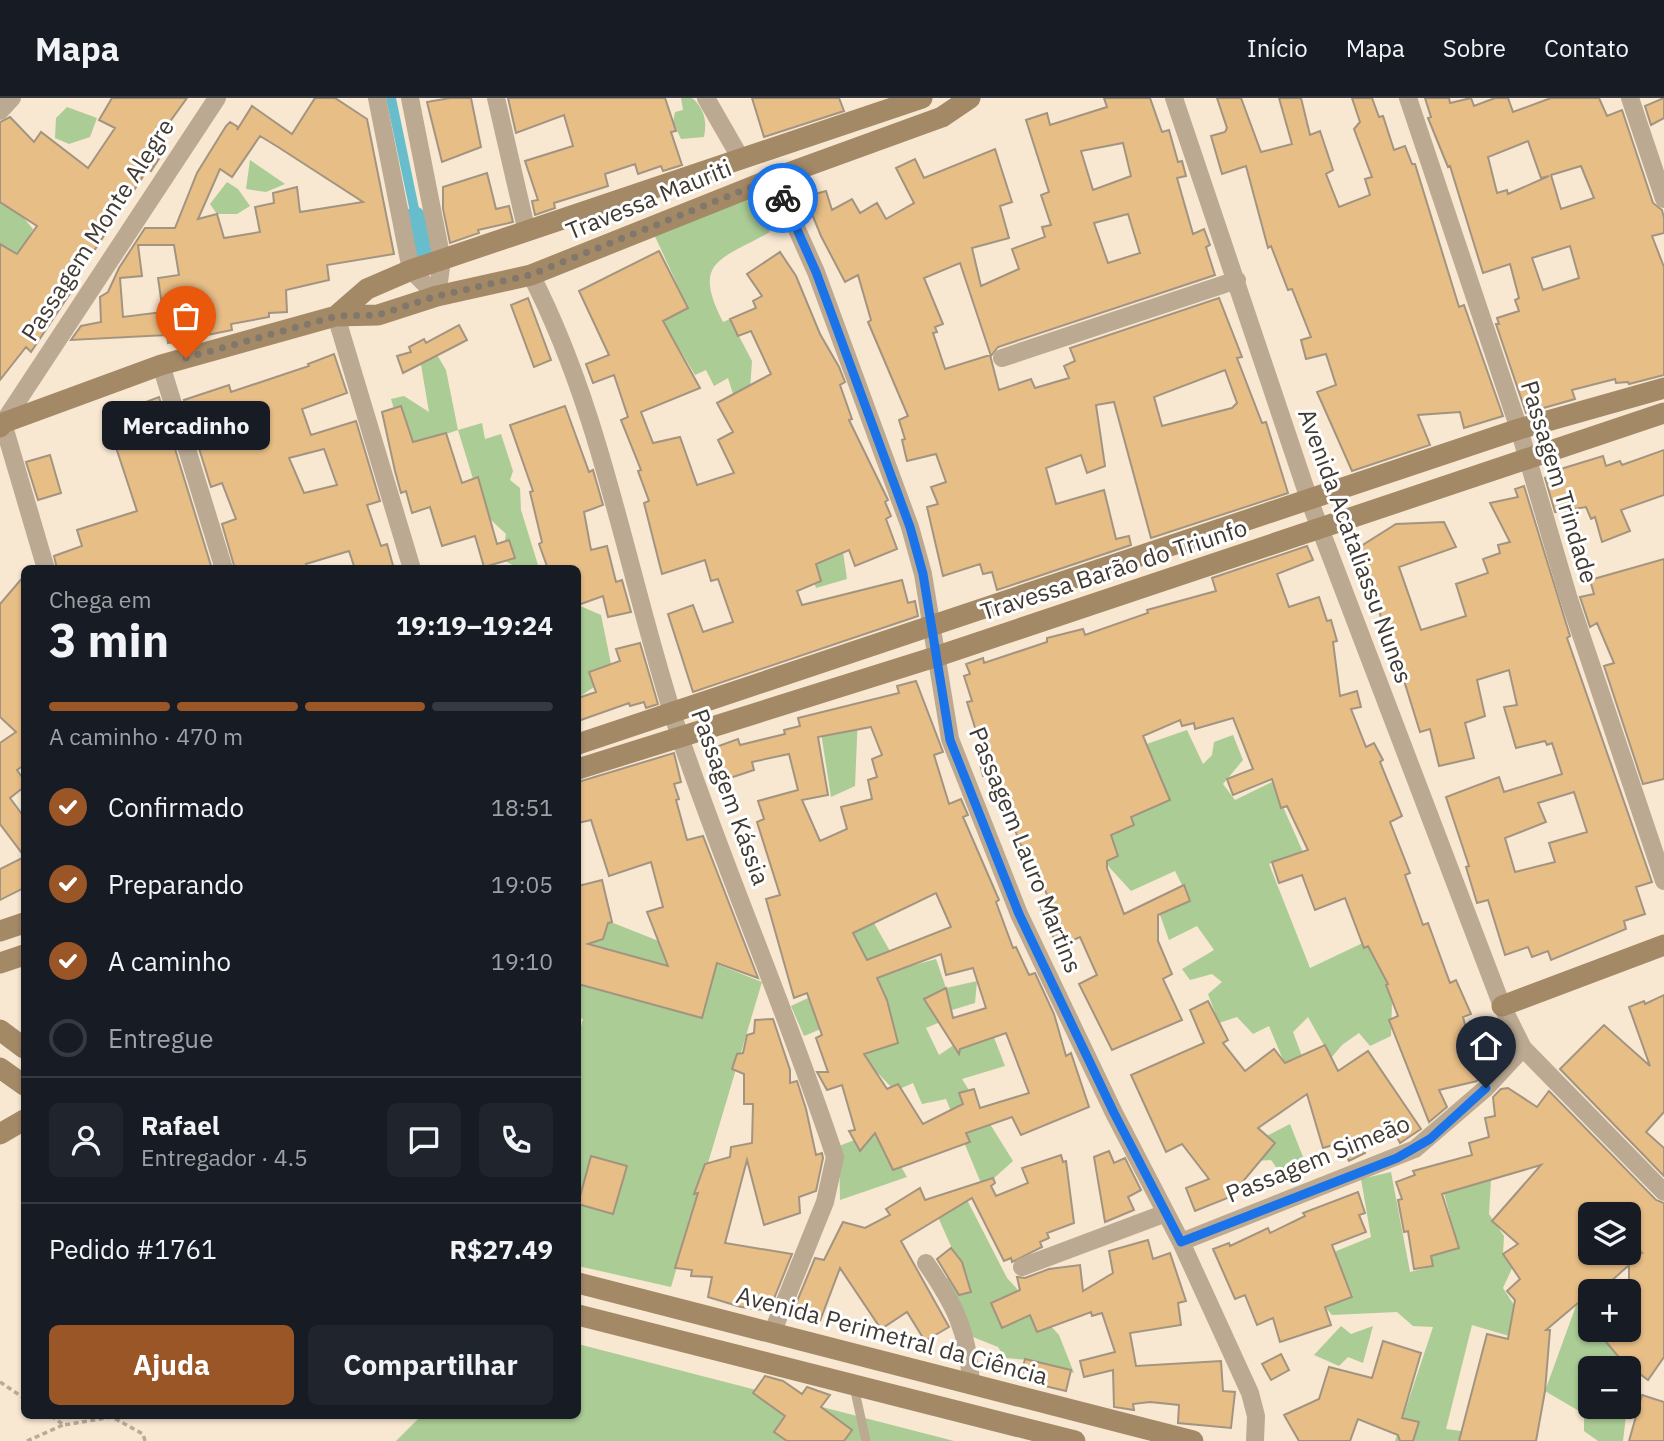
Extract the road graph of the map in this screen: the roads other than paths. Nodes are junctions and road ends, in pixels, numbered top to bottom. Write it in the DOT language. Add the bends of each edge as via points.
graph roads {
  1 [pos="12,98"];
  2 [pos="217,98"];
  3 [pos="377,98"];
  4 [pos="410,98"];
  5 [pos="496,98"];
  6 [pos="706,98"];
  7 [pos="922,98"];
  8 [pos="970,98"];
  9 [pos="1174,98"];
  10 [pos="1408,98"];
  11 [pos="1630,98"];
  12 [pos="0,111"];
  13 [pos="741,159"];
  14 [pos="774,178"];
  15 [pos="1664,199"];
  16 [pos="527,232"];
  17 [pos="442,260"];
  18 [pos="411,270"];
  19 [pos="530,275"];
  20 [pos="1237,280"];
  21 [pos="437,296"];
  22 [pos="337,316"];
  23 [pos="1002,358"];
  24 [pos="161,365"];
  25 [pos="1664,388"];
  26 [pos="1664,413"];
  27 [pos="1,425"];
  28 [pos="1519,429"];
  29 [pos="1527,459"];
  30 [pos="1310,502"];
  31 [pos="1320,529"];
  32 [pos="45,565"];
  33 [pos="223,565"];
  34 [pos="411,565"];
  35 [pos="932,626"];
  36 [pos="935,657"];
  37 [pos="672,711"];
  38 [pos="679,734"];
  39 [pos="581,743"];
  40 [pos="581,768"];
  41 [pos="1664,881"];
  42 [pos="21,924"];
  43 [pos="0,931"];
  44 [pos="1664,945"];
  45 [pos="21,956"];
  46 [pos="0,963"];
  47 [pos="1502,1006"];
  48 [pos="0,1030"];
  49 [pos="21,1046"];
  50 [pos="1523,1048"];
  51 [pos="0,1068"];
  52 [pos="21,1083"];
  53 [pos="21,1122"];
  54 [pos="0,1134"];
  55 [pos="1664,1192"];
  56 [pos="1166,1213"];
  57 [pos="1181,1242"];
  58 [pos="926,1263"];
  59 [pos="1022,1267"];
  60 [pos="581,1284"];
  61 [pos="581,1316"];
  62 [pos="773,1331"];
  63 [pos="971,1383"];
  64 [pos="853,1385"];
  65 [pos="866,1441"];
  66 [pos="1075,1441"];
  67 [pos="1193,1441"];
  68 [pos="1255,1441"];
  1 -- 12 [label="street"];
  2 -- 27 [label="street, Passagem Monte Alegre"];
  3 -- 18 [label="street"];
  4 -- 17 [label="street"];
  5 -- 16 [label="street"];
  6 -- 13 [label="street"];
  7 -- 13 [label="main road, Travessa Mauriti"];
  8 -- 14 [label="main road, Travessa Mauriti" via="942,117"];
  9 -- 20 [label="street, Avenida Acataliassu Nunes"];
  10 -- 28 [label="street, Passagem Trindade"];
  11 -- 15 [label="street"];
  13 -- 16 [label="main road, Travessa Mauriti"];
  14 -- 19 [label="main road, Travessa Mauriti"];
  14 -- 35 [label="street, Passagem Lauro Martins" via="816,272 910,527"];
  16 -- 17 [label="main road, Travessa Mauriti"];
  17 -- 18 [label="main road, Travessa Mauriti"];
  17 -- 21 [label="street"];
  18 -- 21 [label="street"];
  18 -- 22 [label="main road, Travessa Mauriti" via="367,289"];
  19 -- 21 [label="main road, Travessa Mauriti"];
  19 -- 37 [label="street, Passagem Kássia" via="572,371"];
  20 -- 23 [label="street"];
  20 -- 30 [label="street, Avenida Acataliassu Nunes"];
  21 -- 22 [label="main road, Travessa Mauriti" via="378,315"];
  22 -- 24 [label="main road, Travessa Mauriti"];
  22 -- 34 [label="street"];
  24 -- 27 [label="main road, Travessa Mauriti"];
  24 -- 33 [label="street"];
  25 -- 28 [label="main road, Travessa Barão do Triunfo"];
  26 -- 29 [label="main road, Travessa Barão do Triunfo"];
  27 -- 32 [label="street"];
  28 -- 29 [label="street, Passagem Trindade"];
  28 -- 30 [label="main road, Travessa Barão do Triunfo"];
  29 -- 31 [label="main road, Travessa Barão do Triunfo"];
  29 -- 41 [label="street, Passagem Trindade"];
  30 -- 31 [label="street, Avenida Acataliassu Nunes"];
  30 -- 35 [label="main road, Travessa Barão do Triunfo"];
  31 -- 36 [label="main road, Travessa Barão do Triunfo"];
  31 -- 47 [label="street, Avenida Acataliassu Nunes"];
  35 -- 36 [label="street, Passagem Lauro Martins"];
  35 -- 37 [label="main road, Travessa Barão do Triunfo"];
  36 -- 38 [label="main road, Travessa Barão do Triunfo"];
  36 -- 56 [label="street, Passagem Lauro Martins" via="950,740 1019,914"];
  37 -- 38 [label="street, Passagem Kássia"];
  37 -- 39 [label="main road, Travessa Barão do Triunfo"];
  38 -- 40 [label="main road, Travessa Barão do Triunfo"];
  38 -- 62 [label="street, Passagem Kássia" via="835,1157 825,1202"];
  42 -- 43 [label="main road"];
  44 -- 47 [label="main road"];
  45 -- 46 [label="main road"];
  47 -- 50 [label="street"];
  48 -- 49 [label="main road"];
  50 -- 55 [label="street"];
  50 -- 57 [label="street, Passagem Simeão" via="1486,1088 1415,1149"];
  51 -- 52 [label="main road"];
  53 -- 54 [label="main road"];
  56 -- 57 [label="street, Passagem Lauro Martins"];
  56 -- 59 [label="street"];
  57 -- 68 [label="street, Passagem Lauro Martins" via="1251,1393"];
  58 -- 63 [label="street" via="954,1303 969,1345"];
  60 -- 62 [label="main road, Avenida Perimetral da Ciência"];
  61 -- 64 [label="main road"];
  62 -- 63 [label="main road, Avenida Perimetral da Ciência"];
  63 -- 67 [label="main road, Avenida Perimetral da Ciência"];
  64 -- 65 [label="lane"];
  64 -- 66 [label="main road"];
}
